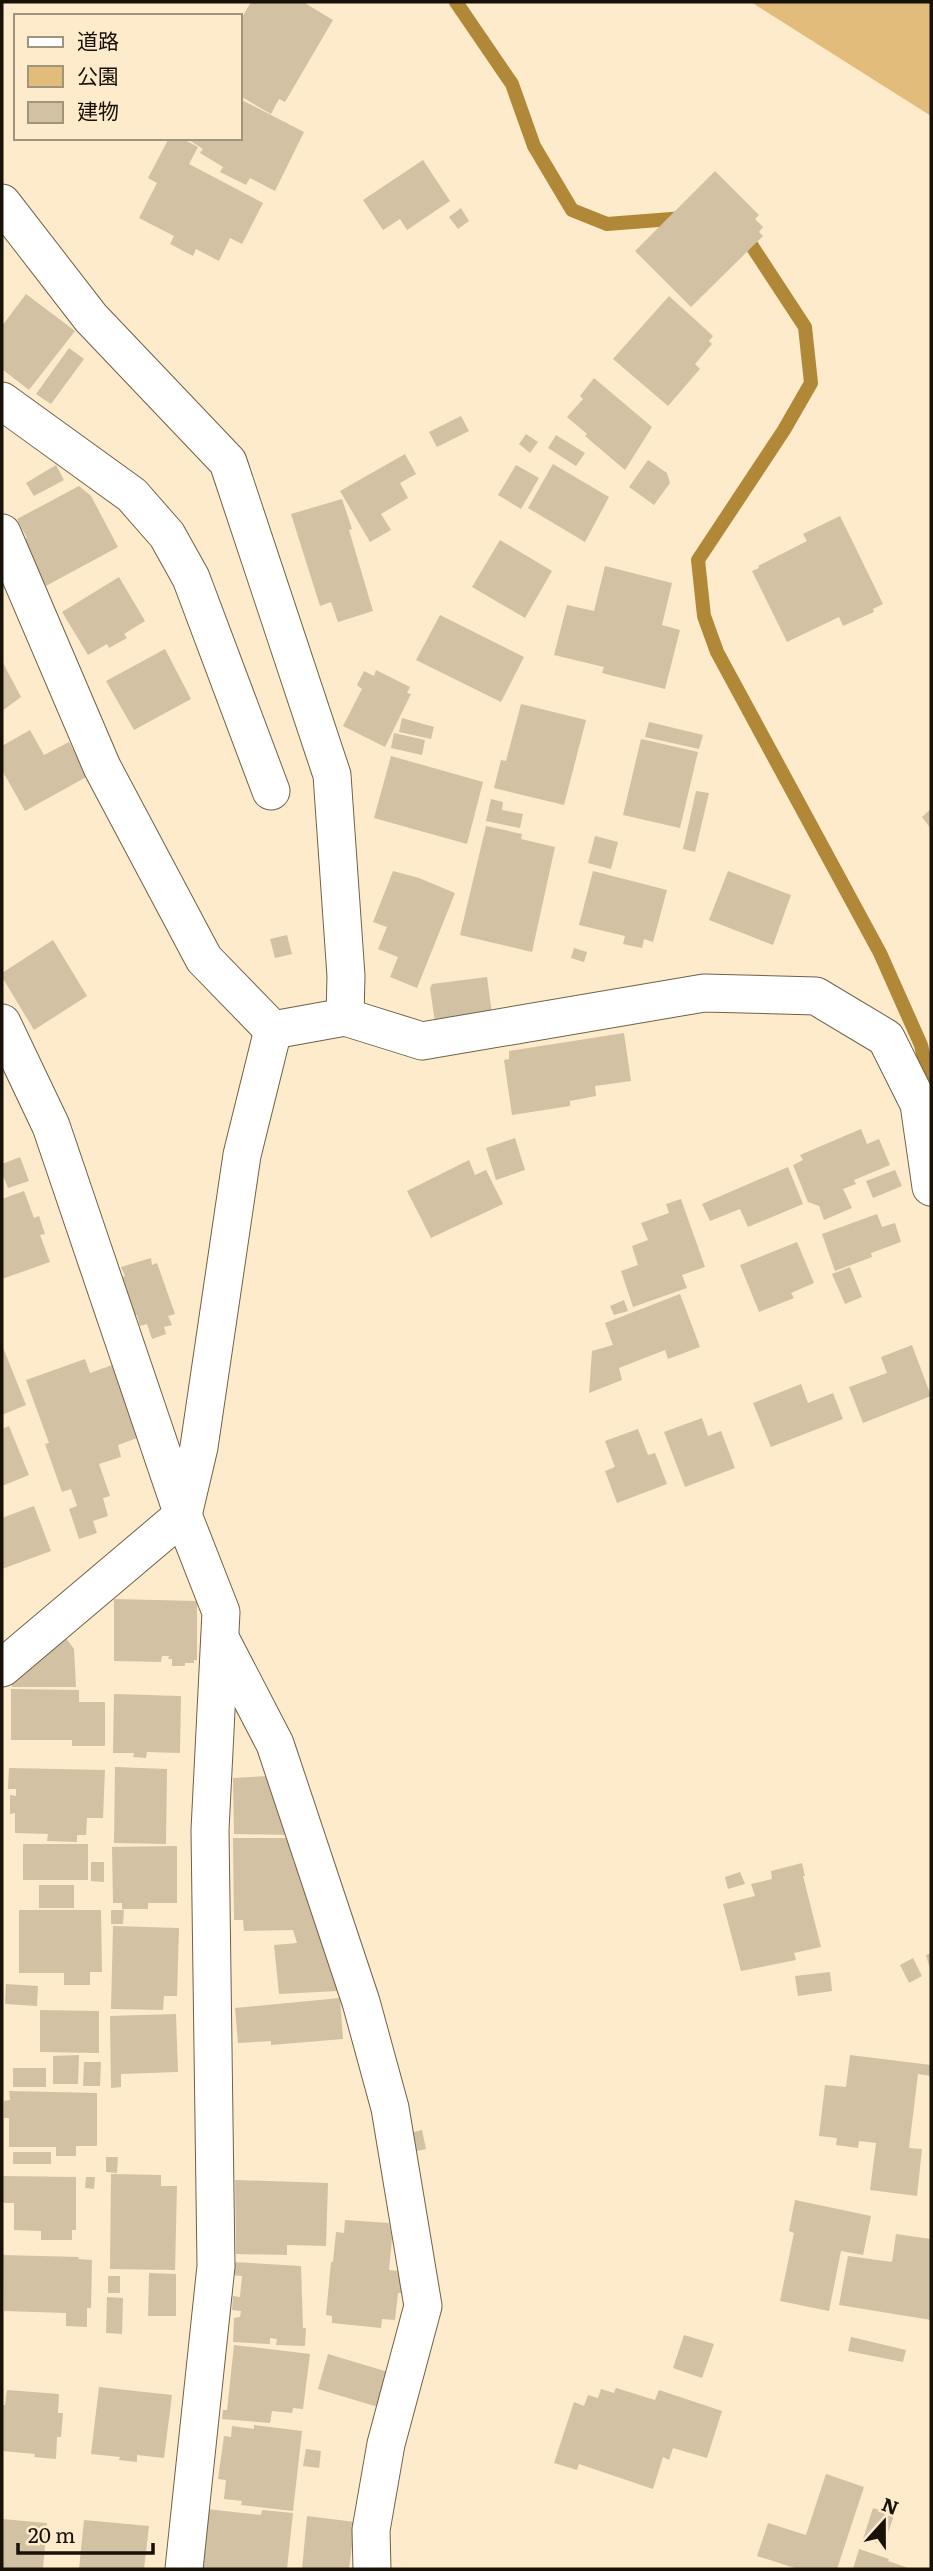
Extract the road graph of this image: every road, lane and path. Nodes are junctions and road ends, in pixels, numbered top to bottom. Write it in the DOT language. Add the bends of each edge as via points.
graph roads {
  1 [pos="2,203"];
  2 [pos="2,401"];
  3 [pos="2,536"];
  4 [pos="271,791"];
  5 [pos="345,1017"];
  6 [pos="2,1023"];
  7 [pos="273,1030"];
  8 [pos="931,1187"];
  9 [pos="183,1515"];
  10 [pos="220,1637"];
  11 [pos="2,1668"];
  12 [pos="184,2569"];
  13 [pos="372,2569"];
  1 -- 5 [label="street" via="91,318 228,462 332,775"];
  2 -- 4 [label="street" via="132,495 167,535 191,578"];
  3 -- 7 [label="street" via="102,767 204,959"];
  5 -- 7 [label="street"];
  5 -- 8 [label="street" via="422,1041 704,993 816,996 886,1038 919,1104"];
  6 -- 9 [label="street" via="51,1126"];
  7 -- 9 [label="street" via="242,1156 199,1447"];
  9 -- 10 [label="street" via="221,1612"];
  9 -- 11 [label="street"];
  10 -- 12 [label="street" via="210,1830 216,2266"];
  10 -- 13 [label="street" via="275,1744 360,2002 390,2108 421,2292 423,2305 386,2444 371,2530"];
}
